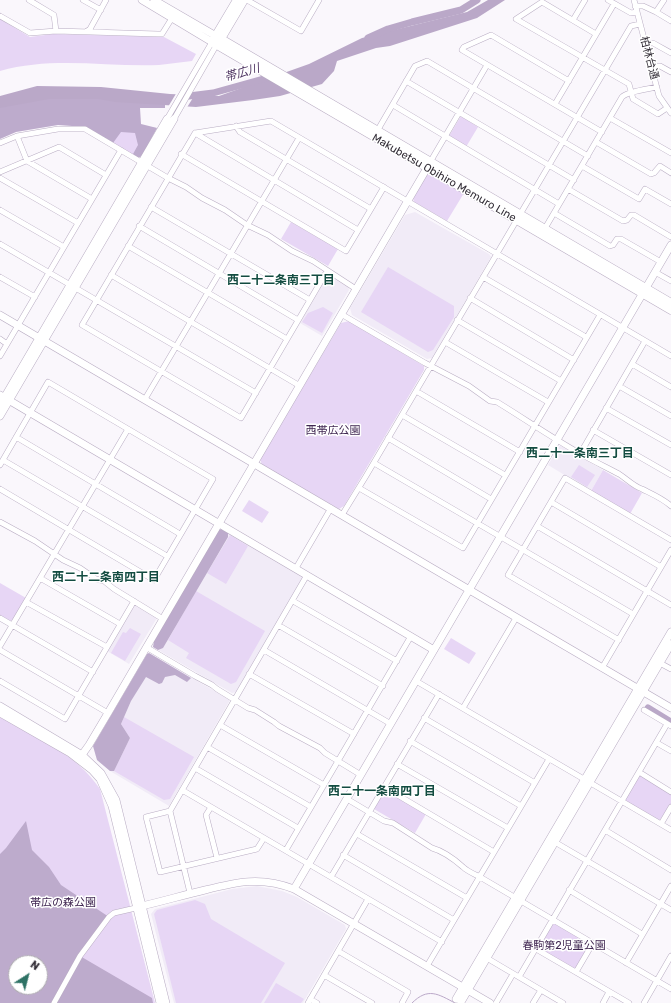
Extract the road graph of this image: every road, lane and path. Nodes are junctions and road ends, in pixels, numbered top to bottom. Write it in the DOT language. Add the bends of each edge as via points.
graph roads {
  1 [pos="29,0"];
  2 [pos="83,0"];
  3 [pos="106,0"];
  4 [pos="142,0"];
  5 [pos="154,0"];
  6 [pos="237,0"];
  7 [pos="245,0"];
  8 [pos="319,0"];
  9 [pos="585,0"];
  10 [pos="608,0"];
  11 [pos="664,0"];
  12 [pos="634,3"];
  13 [pos="614,4"];
  14 [pos="100,10"];
  15 [pos="637,12"];
  16 [pos="656,12"];
  17 [pos="0,16"];
  18 [pos="172,18"];
  19 [pos="573,20"];
  20 [pos="671,21"];
  21 [pos="640,24"];
  22 [pos="56,31"];
  23 [pos="87,31"];
  24 [pos="596,34"];
  25 [pos="216,40"];
  26 [pos="645,43"];
  27 [pos="671,53"];
  28 [pos="583,57"];
  29 [pos="487,65"];
  30 [pos="651,66"];
  31 [pos="604,70"];
  32 [pos="671,72"];
  33 [pos="406,81"];
  34 [pos="569,81"];
  35 [pos="657,87"];
  36 [pos="473,88"];
  37 [pos="631,93"];
  38 [pos="555,104"];
  39 [pos="393,105"];
  40 [pos="667,108"];
  41 [pos="459,112"];
  42 [pos="671,113"];
  43 [pos="576,117"];
  44 [pos="610,118"];
  45 [pos="171,119"];
  46 [pos="236,126"];
  47 [pos="602,132"];
  48 [pos="195,133"];
  49 [pos="376,134"];
  50 [pos="17,136"];
  51 [pos="445,136"];
  52 [pos="299,138"];
  53 [pos="562,141"];
  54 [pos="596,142"];
  55 [pos="0,143"];
  56 [pos="121,150"];
  57 [pos="671,153"];
  58 [pos="181,154"];
  59 [pos="588,156"];
  60 [pos="286,159"];
  61 [pos="27,160"];
  62 [pos="145,164"];
  63 [pos="548,164"];
  64 [pos="429,165"];
  65 [pos="582,166"];
  66 [pos="0,172"];
  67 [pos="671,173"];
  68 [pos="106,175"];
  69 [pos="0,178"];
  70 [pos="168,178"];
  71 [pos="274,180"];
  72 [pos="574,180"];
  73 [pos="384,188"];
  74 [pos="534,188"];
  75 [pos="568,189"];
  76 [pos="92,199"];
  77 [pos="407,201"];
  78 [pos="261,202"];
  79 [pos="559,204"];
  80 [pos="671,204"];
  81 [pos="151,207"];
  82 [pos="371,209"];
  83 [pos="0,210"];
  84 [pos="554,213"];
  85 [pos="518,217"];
  86 [pos="78,223"];
  87 [pos="247,225"];
  88 [pos="139,226"];
  89 [pos="358,230"];
  90 [pos="543,232"];
  91 [pos="671,237"];
  92 [pos="0,244"];
  93 [pos="128,246"];
  94 [pos="64,247"];
  95 [pos="670,248"];
  96 [pos="230,254"];
  97 [pos="496,254"];
  98 [pos="661,262"];
  99 [pos="327,271"];
  100 [pos="49,272"];
  101 [pos="655,272"];
  102 [pos="218,273"];
  103 [pos="111,275"];
  104 [pos="0,277"];
  105 [pos="483,277"];
  106 [pos="671,281"];
  107 [pos="73,286"];
  108 [pos="356,289"];
  109 [pos="644,291"];
  110 [pos="207,293"];
  111 [pos="35,297"];
  112 [pos="470,298"];
  113 [pos="96,300"];
  114 [pos="310,300"];
  115 [pos="671,303"];
  116 [pos="671,310"];
  117 [pos="342,314"];
  118 [pos="0,315"];
  119 [pos="600,315"];
  120 [pos="298,320"];
  121 [pos="457,320"];
  122 [pos="190,322"];
  123 [pos="18,325"];
  124 [pos="623,328"];
  125 [pos="586,337"];
  126 [pos="0,339"];
  127 [pos="42,339"];
  128 [pos="287,339"];
  129 [pos="645,341"];
  130 [pos="445,342"];
  131 [pos="7,344"];
  132 [pos="176,346"];
  133 [pos="0,356"];
  134 [pos="671,356"];
  135 [pos="574,360"];
  136 [pos="632,364"];
  137 [pos="430,366"];
  138 [pos="270,368"];
  139 [pos="161,371"];
  140 [pos="560,381"];
  141 [pos="300,386"];
  142 [pos="619,386"];
  143 [pos="671,387"];
  144 [pos="416,391"];
  145 [pos="256,393"];
  146 [pos="5,398"];
  147 [pos="145,399"];
  148 [pos="548,402"];
  149 [pos="0,405"];
  150 [pos="606,408"];
  151 [pos="31,413"];
  152 [pos="402,415"];
  153 [pos="0,416"];
  154 [pos="671,416"];
  155 [pos="534,426"];
  156 [pos="128,429"];
  157 [pos="593,430"];
  158 [pos="16,437"];
  159 [pos="388,438"];
  160 [pos="557,440"];
  161 [pos="671,445"];
  162 [pos="520,452"];
  163 [pos="580,454"];
  164 [pos="110,459"];
  165 [pos="1,462"];
  166 [pos="374,462"];
  167 [pos="254,464"];
  168 [pos="505,475"];
  169 [pos="671,475"];
  170 [pos="96,484"];
  171 [pos="359,488"];
  172 [pos="0,490"];
  173 [pos="492,499"];
  174 [pos="551,502"];
  175 [pos="671,506"];
  176 [pos="82,507"];
  177 [pos="331,508"];
  178 [pos="195,509"];
  179 [pos="342,515"];
  180 [pos="0,522"];
  181 [pos="219,523"];
  182 [pos="478,523"];
  183 [pos="537,526"];
  184 [pos="69,529"];
  185 [pos="180,534"];
  186 [pos="500,537"];
  187 [pos="671,540"];
  188 [pos="523,550"];
  189 [pos="671,550"];
  190 [pos="54,554"];
  191 [pos="167,556"];
  192 [pos="661,566"];
  193 [pos="296,568"];
  194 [pos="308,575"];
  195 [pos="40,578"];
  196 [pos="469,590"];
  197 [pos="648,590"];
  198 [pos="134,601"];
  199 [pos="292,601"];
  200 [pos="26,602"];
  201 [pos="671,605"];
  202 [pos="633,614"];
  203 [pos="0,618"];
  204 [pos="516,618"];
  205 [pos="163,619"];
  206 [pos="120,624"];
  207 [pos="12,625"];
  208 [pos="278,625"];
  209 [pos="671,632"];
  210 [pos="411,636"];
  211 [pos="619,640"];
  212 [pos="671,644"];
  213 [pos="0,646"];
  214 [pos="107,647"];
  215 [pos="146,647"];
  216 [pos="0,650"];
  217 [pos="264,650"];
  218 [pos="434,650"];
  219 [pos="397,661"];
  220 [pos="657,662"];
  221 [pos="602,668"];
  222 [pos="671,669"];
  223 [pos="93,672"];
  224 [pos="249,674"];
  225 [pos="0,681"];
  226 [pos="416,681"];
  227 [pos="382,686"];
  228 [pos="640,690"];
  229 [pos="439,694"];
  230 [pos="78,696"];
  231 [pos="234,700"];
  232 [pos="0,706"];
  233 [pos="463,708"];
  234 [pos="671,708"];
  235 [pos="368,710"];
  236 [pos="644,710"];
  237 [pos="0,712"];
  238 [pos="108,713"];
  239 [pos="424,718"];
  240 [pos="391,724"];
  241 [pos="220,725"];
  242 [pos="669,725"];
  243 [pos="354,734"];
  244 [pos="410,742"];
  245 [pos="657,743"];
  246 [pos="207,747"];
  247 [pos="671,751"];
  248 [pos="80,757"];
  249 [pos="549,759"];
  250 [pos="338,761"];
  251 [pos="397,764"];
  252 [pos="195,768"];
  253 [pos="639,772"];
  254 [pos="361,775"];
  255 [pos="587,781"];
  256 [pos="535,783"];
  257 [pos="324,785"];
  258 [pos="384,787"];
  259 [pos="182,790"];
  260 [pos="671,792"];
  261 [pos="346,799"];
  262 [pos="622,801"];
  263 [pos="521,806"];
  264 [pos="211,807"];
  265 [pos="311,807"];
  266 [pos="671,807"];
  267 [pos="170,811"];
  268 [pos="369,812"];
  269 [pos="661,824"];
  270 [pos="298,828"];
  271 [pos="508,828"];
  272 [pos="605,830"];
  273 [pos="671,830"];
  274 [pos="356,834"];
  275 [pos="264,838"];
  276 [pos="552,840"];
  277 [pos="286,850"];
  278 [pos="494,852"];
  279 [pos="343,856"];
  280 [pos="217,858"];
  281 [pos="587,861"];
  282 [pos="309,864"];
  283 [pos="183,866"];
  284 [pos="671,870"];
  285 [pos="330,877"];
  286 [pos="480,877"];
  287 [pos="671,886"];
  288 [pos="294,889"];
  289 [pos="569,890"];
  290 [pos="190,894"];
  291 [pos="467,898"];
  292 [pos="368,899"];
  293 [pos="518,899"];
  294 [pos="660,903"];
  295 [pos="140,907"];
  296 [pos="671,910"];
  297 [pos="552,919"];
  298 [pos="454,920"];
  299 [pos="354,924"];
  300 [pos="642,934"];
  301 [pos="442,942"];
  302 [pos="593,943"];
  303 [pos="536,949"];
  304 [pos="338,951"];
  305 [pos="484,956"];
  306 [pos="671,956"];
  307 [pos="626,963"];
  308 [pos="427,966"];
  309 [pos="576,972"];
  310 [pos="513,974"];
  311 [pos="324,975"];
  312 [pos="519,977"];
  313 [pos="657,981"];
  314 [pos="465,988"];
  315 [pos="671,989"];
  316 [pos="541,990"];
  317 [pos="609,992"];
  318 [pos="309,1001"];
  319 [pos="458,1002"];
  320 [pos="54,1003"];
  321 [pos="160,1003"];
  322 [pos="166,1003"];
  323 [pos="317,1003"];
  324 [pos="372,1003"];
  325 [pos="402,1003"];
  326 [pos="490,1003"];
  327 [pos="496,1003"];
  328 [pos="533,1003"];
  329 [pos="563,1003"];
  330 [pos="603,1003"];
  331 [pos="629,1003"];
  332 [pos="644,1003"];
  1 -- 22 [label="street" via="54,15"];
  2 -- 14 [label="street"];
  3 -- 14 [label="street"];
  4 -- 18 [label="street"];
  5 -- 25 [label="street"];
  6 -- 25 [label="main road"];
  7 -- 8 [label="street" via="301,31"];
  7 -- 25 [label="main road"];
  9 -- 19 [label="street"];
  10 -- 13 [label="street"];
  11 -- 16 [label="street"];
  12 -- 15 [label="street, 柏林台通"];
  12 -- 16 [label="street"];
  13 -- 15 [label="street" via="630,13"];
  13 -- 24 [label="street"];
  14 -- 23 [label="street"];
  15 -- 21 [label="street, 柏林台通"];
  16 -- 20 [label="street"];
  17 -- 22 [label="street" via="30,33"];
  18 -- 23 [label="street" via="162,34"];
  18 -- 25 [label="street"];
  19 -- 24 [label="street"];
  19 -- 28 [label="street" via="542,2 516,19"];
  21 -- 26 [label="street, 柏林台通"];
  21 -- 31 [label="street" via="631,26"];
  22 -- 23 [label="street"];
  24 -- 28 [label="street"];
  25 -- 45 [label="street" via="196,68"];
  25 -- 45 [label="street" via="204,68"];
  25 -- 49 [label="main road, Makubetsu Obihiro Memuro Line" via="245,61"];
  25 -- 49 [label="main road, Makubetsu Obihiro Memuro Line" via="254,58 311,91"];
  26 -- 27 [label="street" via="653,42"];
  26 -- 30 [label="street, 柏林台通"];
  28 -- 31 [label="street"];
  28 -- 34 [label="street"];
  29 -- 34 [label="street" via="462,50 491,35"];
  29 -- 36 [label="street"];
  29 -- 38 [label="street"];
  30 -- 32 [label="street" via="660,66"];
  30 -- 35 [label="street, 柏林台通"];
  31 -- 37 [label="street" via="629,84"];
  31 -- 43 [label="street"];
  33 -- 36 [label="street" via="415,66 427,61"];
  33 -- 39 [label="street"];
  33 -- 41 [label="street"];
  34 -- 38 [label="street"];
  35 -- 37 [label="street"];
  35 -- 40 [label="street, 柏林台通"];
  36 -- 41 [label="street"];
  36 -- 53 [label="street"];
  37 -- 40 [label="street" via="633,99 658,114"];
  37 -- 44 [label="street" via="622,97"];
  38 -- 43 [label="street"];
  39 -- 49 [label="street"];
  39 -- 51 [label="street"];
  40 -- 42 [label="street, 柏林台通"];
  41 -- 51 [label="street"];
  41 -- 63 [label="street"];
  43 -- 47 [label="street"];
  43 -- 53 [label="street"];
  44 -- 47 [label="street"];
  44 -- 57 [label="street"];
  45 -- 62 [label="street"];
  46 -- 48 [label="street"];
  46 -- 52 [label="street" via="271,121"];
  46 -- 60 [label="street" via="240,132"];
  47 -- 54 [label="street"];
  48 -- 58 [label="street"];
  48 -- 71 [label="street"];
  49 -- 64 [label="main road, Makubetsu Obihiro Memuro Line"];
  50 -- 55 [label="street"];
  50 -- 56 [label="street" via="58,128 85,129"];
  50 -- 61 [label="street"];
  51 -- 64 [label="street"];
  51 -- 74 [label="street"];
  52 -- 60 [label="street"];
  52 -- 73 [label="street"];
  53 -- 59 [label="street"];
  53 -- 63 [label="street"];
  54 -- 59 [label="street"];
  54 -- 67 [label="street" via="651,174 660,166"];
  56 -- 62 [label="street"];
  56 -- 68 [label="street"];
  58 -- 70 [label="street"];
  58 -- 78 [label="street"];
  59 -- 65 [label="street"];
  60 -- 71 [label="street"];
  60 -- 82 [label="street"];
  61 -- 66 [label="street"];
  61 -- 68 [label="street" via="59,148"];
  61 -- 76 [label="street"];
  62 -- 70 [label="street"];
  62 -- 107 [label="street"];
  63 -- 72 [label="street"];
  63 -- 74 [label="street"];
  64 -- 77 [label="street"];
  64 -- 85 [label="main road, Makubetsu Obihiro Memuro Line"];
  65 -- 72 [label="street"];
  65 -- 80 [label="street" via="638,199 646,190"];
  68 -- 76 [label="street"];
  69 -- 86 [label="street"];
  70 -- 81 [label="street"];
  70 -- 87 [label="street"];
  71 -- 78 [label="street"];
  71 -- 89 [label="street"];
  72 -- 75 [label="street"];
  73 -- 77 [label="street"];
  73 -- 82 [label="street"];
  74 -- 79 [label="street"];
  74 -- 85 [label="street"];
  75 -- 79 [label="street"];
  75 -- 91 [label="street" via="623,221 634,215"];
  76 -- 86 [label="street"];
  77 -- 97 [label="street"];
  77 -- 108 [label="street"];
  78 -- 87 [label="street"];
  78 -- 89 [label="street" via="346,251"];
  79 -- 84 [label="street"];
  81 -- 88 [label="street"];
  81 -- 96 [label="street"];
  82 -- 89 [label="street"];
  83 -- 94 [label="street"];
  84 -- 90 [label="street"];
  84 -- 98 [label="street" via="610,246 617,239 621,239"];
  85 -- 90 [label="main road, Makubetsu Obihiro Memuro Line"];
  85 -- 97 [label="street"];
  86 -- 94 [label="street"];
  87 -- 96 [label="street"];
  87 -- 99 [label="street"];
  88 -- 93 [label="street"];
  88 -- 102 [label="street"];
  90 -- 109 [label="main road, Makubetsu Obihiro Memuro Line"];
  92 -- 100 [label="street"];
  93 -- 103 [label="street"];
  93 -- 110 [label="street"];
  94 -- 100 [label="street"];
  95 -- 98 [label="street"];
  96 -- 102 [label="street"];
  96 -- 114 [label="street"];
  97 -- 105 [label="street"];
  97 -- 119 [label="street"];
  98 -- 101 [label="street"];
  99 -- 108 [label="street"];
  99 -- 114 [label="street"];
  100 -- 107 [label="street"];
  100 -- 111 [label="street"];
  101 -- 106 [label="street"];
  101 -- 109 [label="street"];
  102 -- 110 [label="street"];
  102 -- 120 [label="street"];
  103 -- 113 [label="street"];
  103 -- 122 [label="street"];
  104 -- 111 [label="street"];
  105 -- 112 [label="street"];
  105 -- 125 [label="street"];
  107 -- 113 [label="street"];
  107 -- 127 [label="street"];
  108 -- 117 [label="street"];
  109 -- 115 [label="main road, Makubetsu Obihiro Memuro Line"];
  109 -- 116 [label="main road, Makubetsu Obihiro Memuro Line"];
  109 -- 124 [label="street"];
  110 -- 122 [label="street"];
  110 -- 128 [label="street"];
  111 -- 123 [label="street"];
  112 -- 121 [label="street"];
  112 -- 135 [label="street"];
  113 -- 132 [label="street"];
  113 -- 139 [label="street" via="82,325"];
  114 -- 120 [label="street"];
  117 -- 137 [label="street"];
  117 -- 141 [label="street"];
  118 -- 123 [label="street"];
  119 -- 124 [label="street"];
  119 -- 125 [label="street"];
  120 -- 128 [label="street"];
  121 -- 130 [label="street"];
  121 -- 140 [label="street"];
  122 -- 132 [label="street"];
  122 -- 138 [label="street"];
  123 -- 127 [label="street"];
  123 -- 131 [label="street"];
  124 -- 129 [label="street"];
  124 -- 160 [label="street"];
  125 -- 135 [label="street"];
  126 -- 131 [label="street"];
  127 -- 146 [label="street"];
  127 -- 147 [label="street"];
  128 -- 138 [label="street"];
  129 -- 134 [label="street"];
  129 -- 136 [label="street"];
  130 -- 137 [label="street"];
  130 -- 148 [label="street"];
  131 -- 133 [label="street"];
  132 -- 139 [label="street"];
  132 -- 145 [label="street"];
  135 -- 140 [label="street"];
  136 -- 142 [label="street"];
  136 -- 143 [label="street"];
  137 -- 144 [label="street"];
  137 -- 155 [label="street" via="464,383 490,401 497,402"];
  138 -- 141 [label="street"];
  138 -- 145 [label="street"];
  139 -- 145 [label="street" via="241,418"];
  139 -- 147 [label="street"];
  140 -- 148 [label="street"];
  141 -- 167 [label="street"];
  142 -- 150 [label="street"];
  142 -- 154 [label="street"];
  144 -- 152 [label="street"];
  144 -- 162 [label="street"];
  146 -- 149 [label="street"];
  146 -- 151 [label="street"];
  146 -- 153 [label="street"];
  147 -- 167 [label="street"];
  148 -- 155 [label="street"];
  150 -- 157 [label="street"];
  150 -- 161 [label="street"];
  151 -- 156 [label="street" via="48,382"];
  151 -- 158 [label="street"];
  151 -- 164 [label="street"];
  152 -- 159 [label="street"];
  152 -- 168 [label="street"];
  155 -- 160 [label="street"];
  155 -- 162 [label="street"];
  156 -- 164 [label="street"];
  156 -- 178 [label="street" via="213,479"];
  157 -- 163 [label="street"];
  157 -- 169 [label="street"];
  158 -- 165 [label="street"];
  158 -- 170 [label="street"];
  159 -- 166 [label="street"];
  159 -- 173 [label="street"];
  160 -- 163 [label="street"];
  160 -- 186 [label="street"];
  162 -- 168 [label="street"];
  163 -- 175 [label="street" via="602,464"];
  164 -- 170 [label="street"];
  164 -- 178 [label="street"];
  165 -- 176 [label="street"];
  166 -- 171 [label="street"];
  166 -- 182 [label="street"];
  167 -- 177 [label="street"];
  167 -- 181 [label="street"];
  168 -- 173 [label="street"];
  170 -- 176 [label="street"];
  170 -- 185 [label="street"];
  171 -- 179 [label="street"];
  171 -- 182 [label="street" via="463,548"];
  172 -- 184 [label="street"];
  173 -- 182 [label="street"];
  174 -- 183 [label="street"];
  174 -- 187 [label="street" via="565,478"];
  174 -- 192 [label="street"];
  176 -- 184 [label="street"];
  176 -- 191 [label="street"];
  177 -- 179 [label="street"];
  177 -- 193 [label="street"];
  178 -- 181 [label="street"];
  178 -- 185 [label="street"];
  179 -- 196 [label="street"];
  180 -- 190 [label="street"];
  181 -- 193 [label="street"];
  181 -- 205 [label="street"];
  182 -- 186 [label="street"];
  183 -- 188 [label="street"];
  183 -- 197 [label="street"];
  184 -- 190 [label="street"];
  184 -- 191 [label="street" via="154,580"];
  185 -- 191 [label="street"];
  186 -- 188 [label="street"];
  186 -- 196 [label="street"];
  188 -- 202 [label="street"];
  188 -- 211 [label="street" via="508,575"];
  189 -- 192 [label="street"];
  190 -- 195 [label="street"];
  190 -- 198 [label="street" via="104,581"];
  192 -- 197 [label="street"];
  193 -- 194 [label="street"];
  194 -- 199 [label="street"];
  194 -- 210 [label="street"];
  195 -- 200 [label="street"];
  195 -- 206 [label="street"];
  196 -- 204 [label="street"];
  196 -- 218 [label="street"];
  197 -- 201 [label="street"];
  197 -- 202 [label="street"];
  198 -- 205 [label="street"];
  198 -- 206 [label="street"];
  199 -- 208 [label="street"];
  199 -- 219 [label="street"];
  200 -- 207 [label="street"];
  200 -- 214 [label="street"];
  202 -- 211 [label="street"];
  203 -- 207 [label="street"];
  204 -- 221 [label="street"];
  204 -- 233 [label="street"];
  205 -- 215 [label="street"];
  206 -- 214 [label="street"];
  207 -- 213 [label="street"];
  207 -- 223 [label="street"];
  208 -- 217 [label="street"];
  208 -- 227 [label="street"];
  209 -- 220 [label="street"];
  210 -- 218 [label="street"];
  210 -- 219 [label="street"];
  211 -- 221 [label="street"];
  212 -- 220 [label="street"];
  214 -- 223 [label="street"];
  215 -- 231 [label="street"];
  215 -- 238 [label="street"];
  216 -- 230 [label="street"];
  217 -- 224 [label="street"];
  217 -- 235 [label="street"];
  218 -- 226 [label="street"];
  219 -- 227 [label="street"];
  220 -- 222 [label="street"];
  220 -- 228 [label="street"];
  221 -- 228 [label="street"];
  223 -- 230 [label="street"];
  224 -- 231 [label="street"];
  224 -- 243 [label="street"];
  225 -- 230 [label="street" via="65,719"];
  226 -- 229 [label="street"];
  226 -- 240 [label="street"];
  227 -- 235 [label="street"];
  228 -- 234 [label="street"];
  228 -- 255 [label="street"];
  229 -- 233 [label="street"];
  229 -- 239 [label="street"];
  230 -- 238 [label="street"];
  231 -- 241 [label="street"];
  231 -- 250 [label="street" via="320,748"];
  232 -- 248 [label="street"];
  233 -- 249 [label="street"];
  235 -- 240 [label="street"];
  235 -- 243 [label="street"];
  236 -- 242 [label="street"];
  237 -- 248 [label="street"];
  238 -- 248 [label="street"];
  239 -- 244 [label="street"];
  239 -- 256 [label="street"];
  240 -- 254 [label="street"];
  241 -- 246 [label="street"];
  241 -- 257 [label="street"];
  242 -- 245 [label="street"];
  243 -- 250 [label="street"];
  244 -- 251 [label="street"];
  244 -- 263 [label="street"];
  245 -- 247 [label="street"];
  245 -- 253 [label="street"];
  246 -- 252 [label="street"];
  246 -- 265 [label="street"];
  248 -- 295 [label="street" via="100,779 112,806"];
  249 -- 255 [label="street"];
  249 -- 256 [label="street"];
  250 -- 254 [label="street"];
  250 -- 257 [label="street"];
  251 -- 258 [label="street"];
  251 -- 271 [label="street"];
  252 -- 259 [label="street"];
  252 -- 270 [label="street"];
  253 -- 260 [label="street"];
  253 -- 262 [label="street"];
  254 -- 261 [label="street"];
  255 -- 262 [label="street"];
  255 -- 276 [label="street"];
  256 -- 263 [label="street"];
  257 -- 265 [label="street"];
  258 -- 268 [label="street"];
  258 -- 278 [label="street"];
  259 -- 264 [label="street"];
  259 -- 267 [label="street"];
  261 -- 268 [label="street"];
  261 -- 282 [label="street"];
  262 -- 269 [label="street"];
  262 -- 272 [label="street"];
  263 -- 271 [label="street"];
  264 -- 275 [label="street"];
  264 -- 280 [label="street" via="206,816"];
  265 -- 270 [label="street"];
  266 -- 269 [label="street"];
  267 -- 283 [label="street"];
  267 -- 283 [label="street" via="146,817 160,872"];
  268 -- 274 [label="street"];
  268 -- 286 [label="street" via="393,823"];
  269 -- 273 [label="street"];
  270 -- 277 [label="street"];
  271 -- 278 [label="street"];
  272 -- 281 [label="street"];
  272 -- 284 [label="street"];
  274 -- 279 [label="street"];
  274 -- 291 [label="street"];
  275 -- 277 [label="street"];
  275 -- 280 [label="street" via="257,849"];
  276 -- 281 [label="street"];
  276 -- 293 [label="street"];
  277 -- 282 [label="street"];
  278 -- 286 [label="street"];
  279 -- 285 [label="street"];
  279 -- 298 [label="street"];
  280 -- 283 [label="street"];
  281 -- 289 [label="street"];
  281 -- 294 [label="street"];
  282 -- 285 [label="street"];
  282 -- 288 [label="street"];
  283 -- 290 [label="street"];
  285 -- 292 [label="street"];
  286 -- 291 [label="street"];
  286 -- 293 [label="street"];
  287 -- 294 [label="street"];
  288 -- 290 [label="street" via="271,882 248,881"];
  288 -- 299 [label="street"];
  289 -- 297 [label="street"];
  289 -- 300 [label="street"];
  290 -- 295 [label="street"];
  291 -- 298 [label="street"];
  292 -- 299 [label="street"];
  292 -- 301 [label="street"];
  293 -- 297 [label="street"];
  293 -- 305 [label="street"];
  294 -- 296 [label="street"];
  294 -- 300 [label="street"];
  295 -- 320 [label="street" via="114,913 108,917 80,956"];
  295 -- 321 [label="street"];
  295 -- 322 [label="street"];
  297 -- 302 [label="street"];
  297 -- 303 [label="street"];
  298 -- 301 [label="street"];
  299 -- 304 [label="street"];
  299 -- 308 [label="street"];
  300 -- 307 [label="street"];
  301 -- 308 [label="street"];
  302 -- 307 [label="street"];
  302 -- 309 [label="street"];
  303 -- 309 [label="street"];
  303 -- 312 [label="street"];
  304 -- 311 [label="street"];
  304 -- 325 [label="street" via="408,992"];
  305 -- 310 [label="street"];
  305 -- 314 [label="street"];
  306 -- 313 [label="street"];
  307 -- 313 [label="street"];
  308 -- 314 [label="street"];
  309 -- 317 [label="street"];
  310 -- 312 [label="street"];
  310 -- 327 [label="street"];
  311 -- 318 [label="street"];
  311 -- 324 [label="street"];
  312 -- 316 [label="street"];
  313 -- 315 [label="street"];
  313 -- 332 [label="street"];
  314 -- 319 [label="street"];
  314 -- 326 [label="street"];
  316 -- 328 [label="street"];
  316 -- 329 [label="street"];
  317 -- 330 [label="street"];
  317 -- 331 [label="street"];
  318 -- 323 [label="street"];
}
